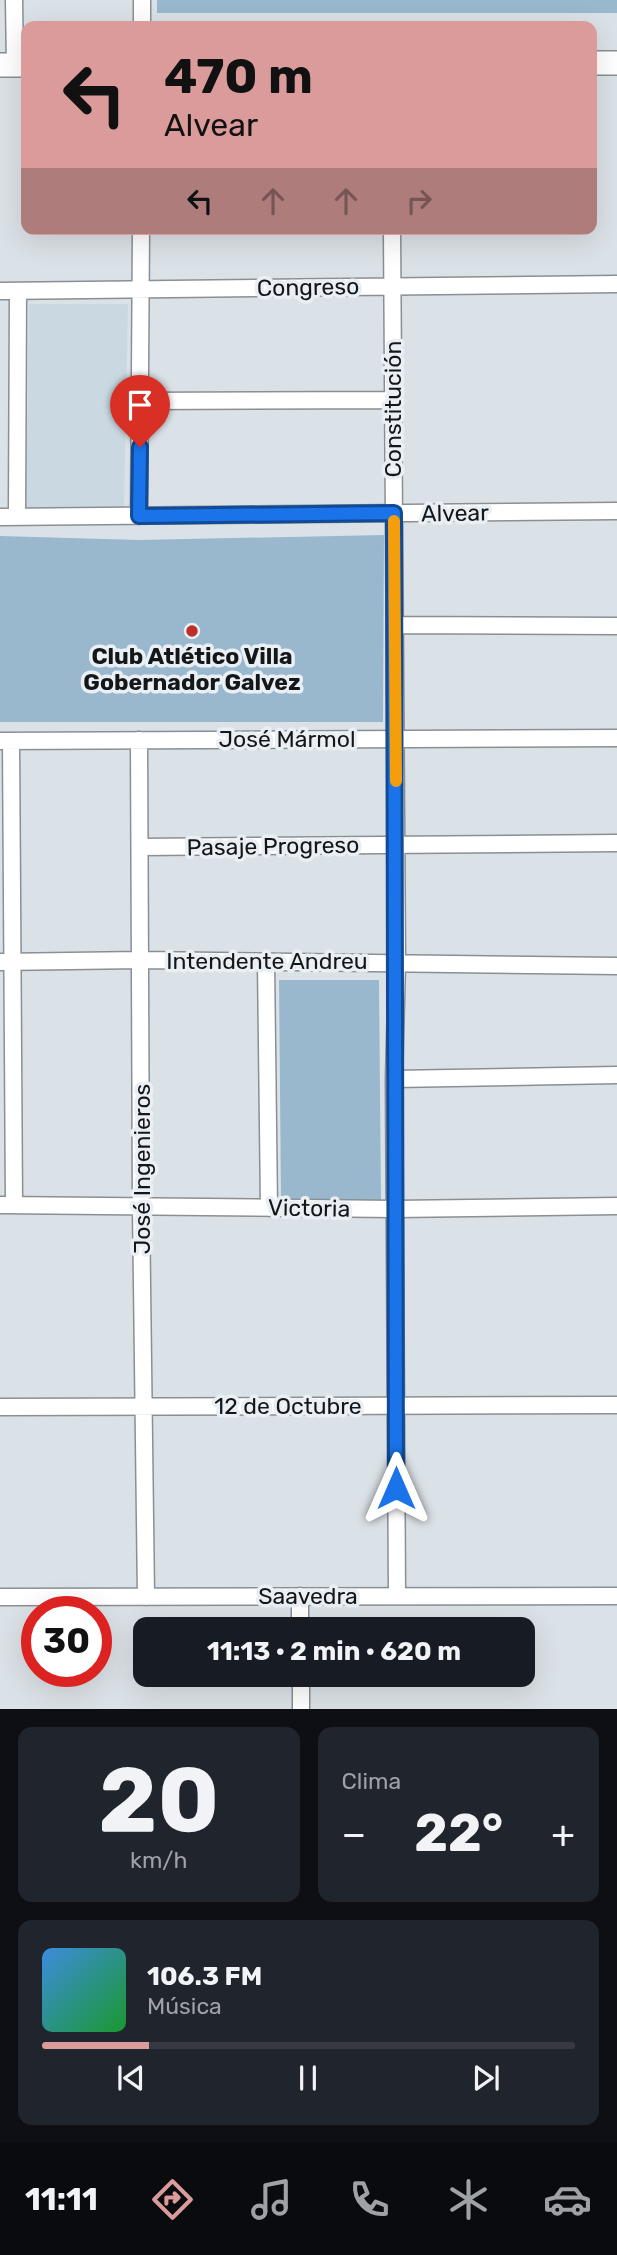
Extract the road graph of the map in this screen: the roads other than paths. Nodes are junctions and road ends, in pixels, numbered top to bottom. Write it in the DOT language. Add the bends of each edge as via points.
graph roads {
  1 [pos="14,0"];
  2 [pos="142,0"];
  3 [pos="142,21"];
  4 [pos="597,63"];
  5 [pos="617,63"];
  6 [pos="14,65"];
  7 [pos="141,235"];
  8 [pos="392,235"];
  9 [pos="617,284"];
  10 [pos="393,286"];
  11 [pos="18,290"];
  12 [pos="141,290"];
  13 [pos="0,291"];
  14 [pos="393,400"];
  15 [pos="140,401"];
  16 [pos="617,511"];
  17 [pos="394,513"];
  18 [pos="139,516"];
  19 [pos="8,517"];
  20 [pos="395,625"];
  21 [pos="617,626"];
  22 [pos="617,738"];
  23 [pos="395,739"];
  24 [pos="139,740"];
  25 [pos="6,741"];
  26 [pos="617,843"];
  27 [pos="396,845"];
  28 [pos="140,847"];
  29 [pos="141,960"];
  30 [pos="6,962"];
  31 [pos="266,962"];
  32 [pos="397,962"];
  33 [pos="617,966"];
  34 [pos="617,1075"];
  35 [pos="394,1079"];
  36 [pos="7,1205"];
  37 [pos="141,1206"];
  38 [pos="617,1206"];
  39 [pos="269,1208"];
  40 [pos="395,1209"];
  41 [pos="617,1405"];
  42 [pos="396,1406"];
  43 [pos="0,1407"];
  44 [pos="145,1407"];
  45 [pos="300,1595"];
  46 [pos="397,1596"];
  47 [pos="617,1596"];
  48 [pos="0,1597"];
  49 [pos="146,1597"];
  50 [pos="300,1617"];
  51 [pos="300,1687"];
  52 [pos="301,1709"];
  1 -- 6 [label="street"];
  2 -- 3 [label="street"];
  4 -- 5 [label="street"];
  7 -- 12 [label="street"];
  8 -- 10 [label="street, Constitución"];
  9 -- 10 [label="street, Congreso"];
  10 -- 12 [label="street, Congreso"];
  10 -- 14 [label="street, Constitución"];
  11 -- 12 [label="street, Congreso"];
  11 -- 13 [label="street, Congreso"];
  11 -- 19 [label="street"];
  12 -- 15 [label="street"];
  14 -- 15 [label="street"];
  14 -- 17 [label="street, Constitución"];
  15 -- 18 [label="street"];
  16 -- 17 [label="street, Alvear"];
  17 -- 18 [label="street, Alvear"];
  17 -- 20 [label="street, Constitución"];
  18 -- 19 [label="street, Alvear"];
  20 -- 21 [label="street"];
  20 -- 23 [label="street, Constitución"];
  22 -- 23 [label="street, José Mármol"];
  23 -- 24 [label="street, José Mármol"];
  23 -- 27 [label="street, Constitución"];
  24 -- 25 [label="street, José Mármol"];
  24 -- 28 [label="street, José Ingenieros"];
  25 -- 30 [label="street"];
  26 -- 27 [label="street, Pasaje Progreso"];
  27 -- 28 [label="street, Pasaje Progreso"];
  27 -- 32 [label="street, Constitución"];
  28 -- 29 [label="street, José Ingenieros"];
  29 -- 30 [label="street, Intendente Andreu"];
  29 -- 31 [label="street, Intendente Andreu"];
  29 -- 37 [label="street, José Ingenieros"];
  30 -- 36 [label="street"];
  31 -- 32 [label="street, Intendente Andreu"];
  31 -- 39 [label="street"];
  32 -- 33 [label="street, Intendente Andreu"];
  32 -- 35 [label="street, Constitución"];
  34 -- 35 [label="street"];
  35 -- 40 [label="street, Constitución"];
  36 -- 37 [label="street, Victoria"];
  37 -- 39 [label="street, Victoria"];
  37 -- 44 [label="street, José Ingenieros"];
  38 -- 40 [label="street, Victoria"];
  39 -- 40 [label="street, Victoria"];
  40 -- 42 [label="street, Constitución"];
  41 -- 42 [label="street, 12 de Octubre"];
  42 -- 44 [label="street, 12 de Octubre"];
  42 -- 46 [label="street, Constitución"];
  43 -- 44 [label="street, 12 de Octubre"];
  44 -- 49 [label="street, José Ingenieros"];
  45 -- 46 [label="street, Saavedra"];
  45 -- 49 [label="street, Saavedra"];
  45 -- 50 [label="street"];
  46 -- 47 [label="street, Saavedra"];
  48 -- 49 [label="street, Saavedra"];
  51 -- 52 [label="street"];
}
